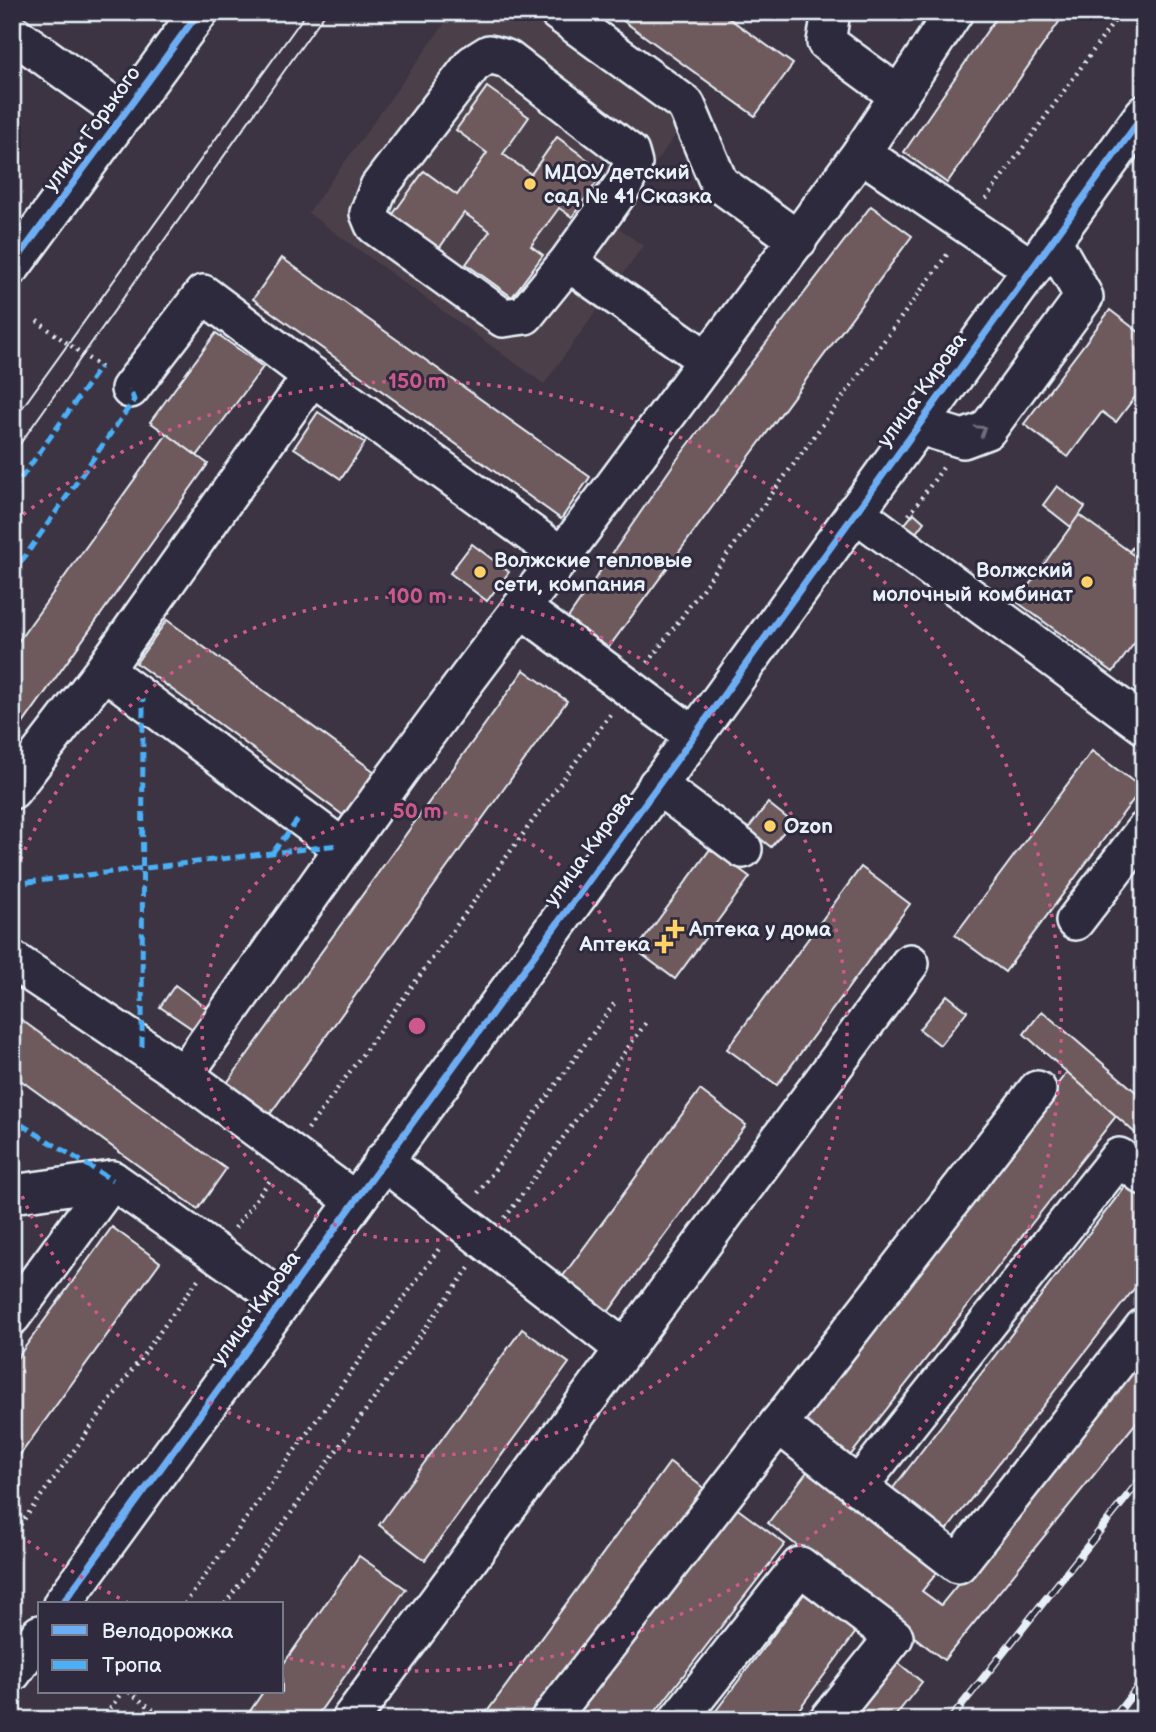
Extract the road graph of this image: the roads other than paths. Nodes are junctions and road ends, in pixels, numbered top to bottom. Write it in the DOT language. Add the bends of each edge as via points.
graph roads {
  1 [pos="199,12"];
  2 [pos="558,12"];
  3 [pos="831,12"];
  4 [pos="954,12"];
  5 [pos="12,33"];
  6 [pos="898,95"];
  7 [pos="125,114"];
  8 [pos="1144,114"];
  9 [pos="861,153"];
  10 [pos="798,240"];
  11 [pos="1042,254"];
  12 [pos="568,262"];
  13 [pos="12,266"];
  14 [pos="707,360"];
  15 [pos="312,376"];
  16 [pos="130,389"];
  17 [pos="917,425"];
  18 [pos="855,512"];
  19 [pos="562,556"];
  20 [pos="521,608"];
  21 [pos="104,670"];
  22 [pos="1140,708"];
  23 [pos="694,736"];
  24 [pos="657,785"];
  25 [pos="12,790"];
  26 [pos="1144,831"];
  27 [pos="344,849"];
  28 [pos="743,849"];
  29 [pos="1075,921"];
  30 [pos="12,960"];
  31 [pos="910,963"];
  32 [pos="184,1075"];
  33 [pos="1037,1090"];
  34 [pos="383,1161"];
  35 [pos="1144,1175"];
  36 [pos="112,1180"];
  37 [pos="12,1194"];
  38 [pos="355,1201"];
  39 [pos="283,1300"];
  40 [pos="12,1317"];
  41 [pos="1144,1327"];
  42 [pos="624,1348"];
  43 [pos="778,1424"];
  44 [pos="858,1487"];
  45 [pos="63,1602"];
  46 [pos="38,1637"];
  47 [pos="12,1673"];
  48 [pos="350,1720"];
  49 [pos="550,1720"];
  50 [pos="678,1720"];
  51 [pos="828,1720"];
  1 -- 7 [label="street, улица Горького"];
  2 -- 10 [label="street" via="686,105 719,183"];
  3 -- 6 [label="street" via="826,42"];
  4 -- 6 [label="street"];
  5 -- 7 [label="street"];
  6 -- 9 [label="street"];
  7 -- 13 [label="street, улица Горького"];
  8 -- 11 [label="street, улица Кирова"];
  9 -- 10 [label="street"];
  9 -- 11 [label="street" via="968,225"];
  10 -- 14 [label="street"];
  11 -- 17 [label="street, улица Кирова"];
  17 -- 11 [label="street, one-way" via="963,439 987,430 1084,298"];
  12 -- 12 [label="street" via="526,315 503,318 374,225 369,213 379,187 473,64 489,54 506,59 630,153 633,164 624,184"];
  12 -- 14 [label="street"];
  14 -- 19 [label="street"];
  15 -- 16 [label="street" via="203,294"];
  15 -- 19 [label="street"];
  15 -- 21 [label="street"];
  17 -- 18 [label="street, улица Кирова"];
  18 -- 22 [label="street"];
  18 -- 23 [label="street, улица Кирова"];
  19 -- 20 [label="street"];
  20 -- 23 [label="street"];
  20 -- 27 [label="street"];
  21 -- 25 [label="street"];
  21 -- 27 [label="street"];
  23 -- 24 [label="street, улица Кирова"];
  24 -- 28 [label="street"];
  24 -- 34 [label="street, улица Кирова"];
  26 -- 29 [label="street"];
  27 -- 32 [label="street"];
  30 -- 32 [label="street"];
  31 -- 42 [label="street"];
  32 -- 38 [label="street"];
  33 -- 43 [label="street"];
  34 -- 38 [label="street, улица Кирова"];
  34 -- 42 [label="street"];
  35 -- 44 [label="street" via="1119,1157"];
  36 -- 37 [label="street"];
  36 -- 39 [label="street"];
  36 -- 40 [label="street"];
  38 -- 39 [label="street, улица Кирова"];
  39 -- 45 [label="street, улица Кирова"];
  41 -- 44 [label="street" via="958,1564"];
  42 -- 48 [label="street"];
  43 -- 44 [label="street"];
  43 -- 49 [label="street"];
  46 -- 47 [label="street"];
  50 -- 51 [label="street" via="800,1566 894,1637"];
}
